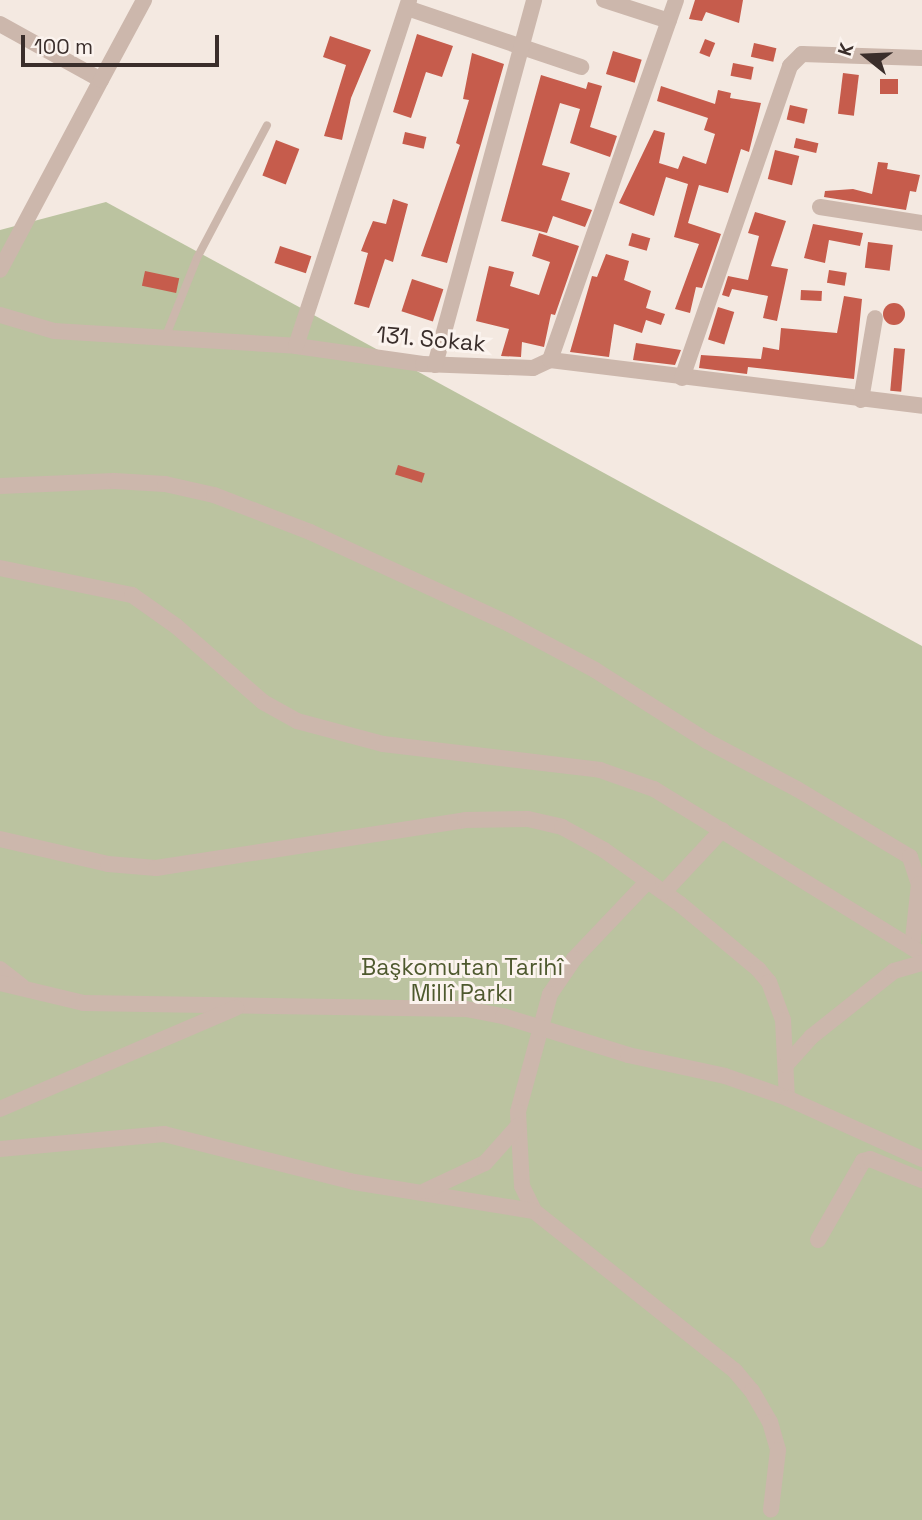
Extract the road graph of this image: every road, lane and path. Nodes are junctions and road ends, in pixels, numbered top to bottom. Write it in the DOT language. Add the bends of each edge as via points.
graph roads {
  1 [pos="144,0"];
  2 [pos="534,0"];
  3 [pos="604,0"];
  4 [pos="676,0"];
  5 [pos="408,4"];
  6 [pos="669,21"];
  7 [pos="0,24"];
  8 [pos="522,48"];
  9 [pos="922,58"];
  10 [pos="581,67"];
  11 [pos="101,80"];
  12 [pos="267,125"];
  13 [pos="820,207"];
  14 [pos="922,223"];
  15 [pos="0,270"];
  16 [pos="0,315"];
  17 [pos="875,318"];
  18 [pos="165,338"];
  19 [pos="296,346"];
  20 [pos="550,360"];
  21 [pos="435,365"];
  22 [pos="682,378"];
  23 [pos="861,400"];
  24 [pos="922,406"];
  25 [pos="0,486"];
  26 [pos="0,568"];
  27 [pos="722,830"];
  28 [pos="0,839"];
  29 [pos="648,881"];
  30 [pos="664,892"];
  31 [pos="917,951"];
  32 [pos="922,963"];
  33 [pos="0,969"];
  34 [pos="0,983"];
  35 [pos="27,989"];
  36 [pos="240,1006"];
  37 [pos="538,1024"];
  38 [pos="786,1065"];
  39 [pos="787,1098"];
  40 [pos="0,1109"];
  41 [pos="518,1126"];
  42 [pos="0,1149"];
  43 [pos="922,1159"];
  44 [pos="922,1180"];
  45 [pos="418,1193"];
  46 [pos="534,1211"];
  47 [pos="818,1240"];
  48 [pos="771,1510"];
  1 -- 11 [label="street"];
  2 -- 8 [label="street"];
  3 -- 6 [label="street"];
  4 -- 6 [label="street"];
  5 -- 8 [label="street"];
  5 -- 19 [label="street"];
  6 -- 20 [label="street"];
  7 -- 11 [label="street"];
  8 -- 10 [label="street"];
  8 -- 21 [label="street"];
  9 -- 22 [label="street" via="802,54 790,66"];
  11 -- 15 [label="street"];
  12 -- 18 [label="lane" via="197,258"];
  13 -- 14 [label="street"];
  16 -- 18 [label="street, 131. Sokak" via="54,331"];
  17 -- 23 [label="street"];
  18 -- 19 [label="street, 131. Sokak"];
  19 -- 21 [label="street, 131. Sokak"];
  20 -- 21 [label="street, 131. Sokak" via="533,368"];
  20 -- 22 [label="street, 131. Sokak"];
  22 -- 23 [label="street, 131. Sokak"];
  23 -- 24 [label="street, 131. Sokak"];
  25 -- 31 [label="street" via="114,481 165,484 214,495 310,532 509,625 595,670 707,741 910,857 919,884"];
  26 -- 27 [label="street" via="132,595 176,626 263,702 297,721 383,744 600,770 654,789"];
  27 -- 30 [label="street"];
  27 -- 31 [label="street"];
  28 -- 29 [label="street" via="108,864 156,868 390,830 519,818 562,827"];
  29 -- 30 [label="street"];
  29 -- 37 [label="street" via="574,959 550,994"];
  30 -- 38 [label="street" via="739,950 769,982 783,1020"];
  32 -- 38 [label="street" via="894,971 811,1037"];
  33 -- 35 [label="street"];
  34 -- 35 [label="street"];
  35 -- 36 [label="street" via="83,1003"];
  36 -- 37 [label="street" via="466,1009"];
  36 -- 40 [label="street"];
  37 -- 39 [label="street" via="603,1048 725,1076"];
  37 -- 41 [label="street"];
  38 -- 39 [label="street"];
  39 -- 43 [label="street"];
  41 -- 45 [label="street" via="485,1163 439,1188"];
  41 -- 46 [label="street" via="522,1186"];
  42 -- 45 [label="street" via="164,1134 354,1182"];
  44 -- 47 [label="street" via="870,1159 863,1161"];
  45 -- 46 [label="street"];
  46 -- 48 [label="street" via="734,1371 752,1391 770,1422 778,1450"];
}
